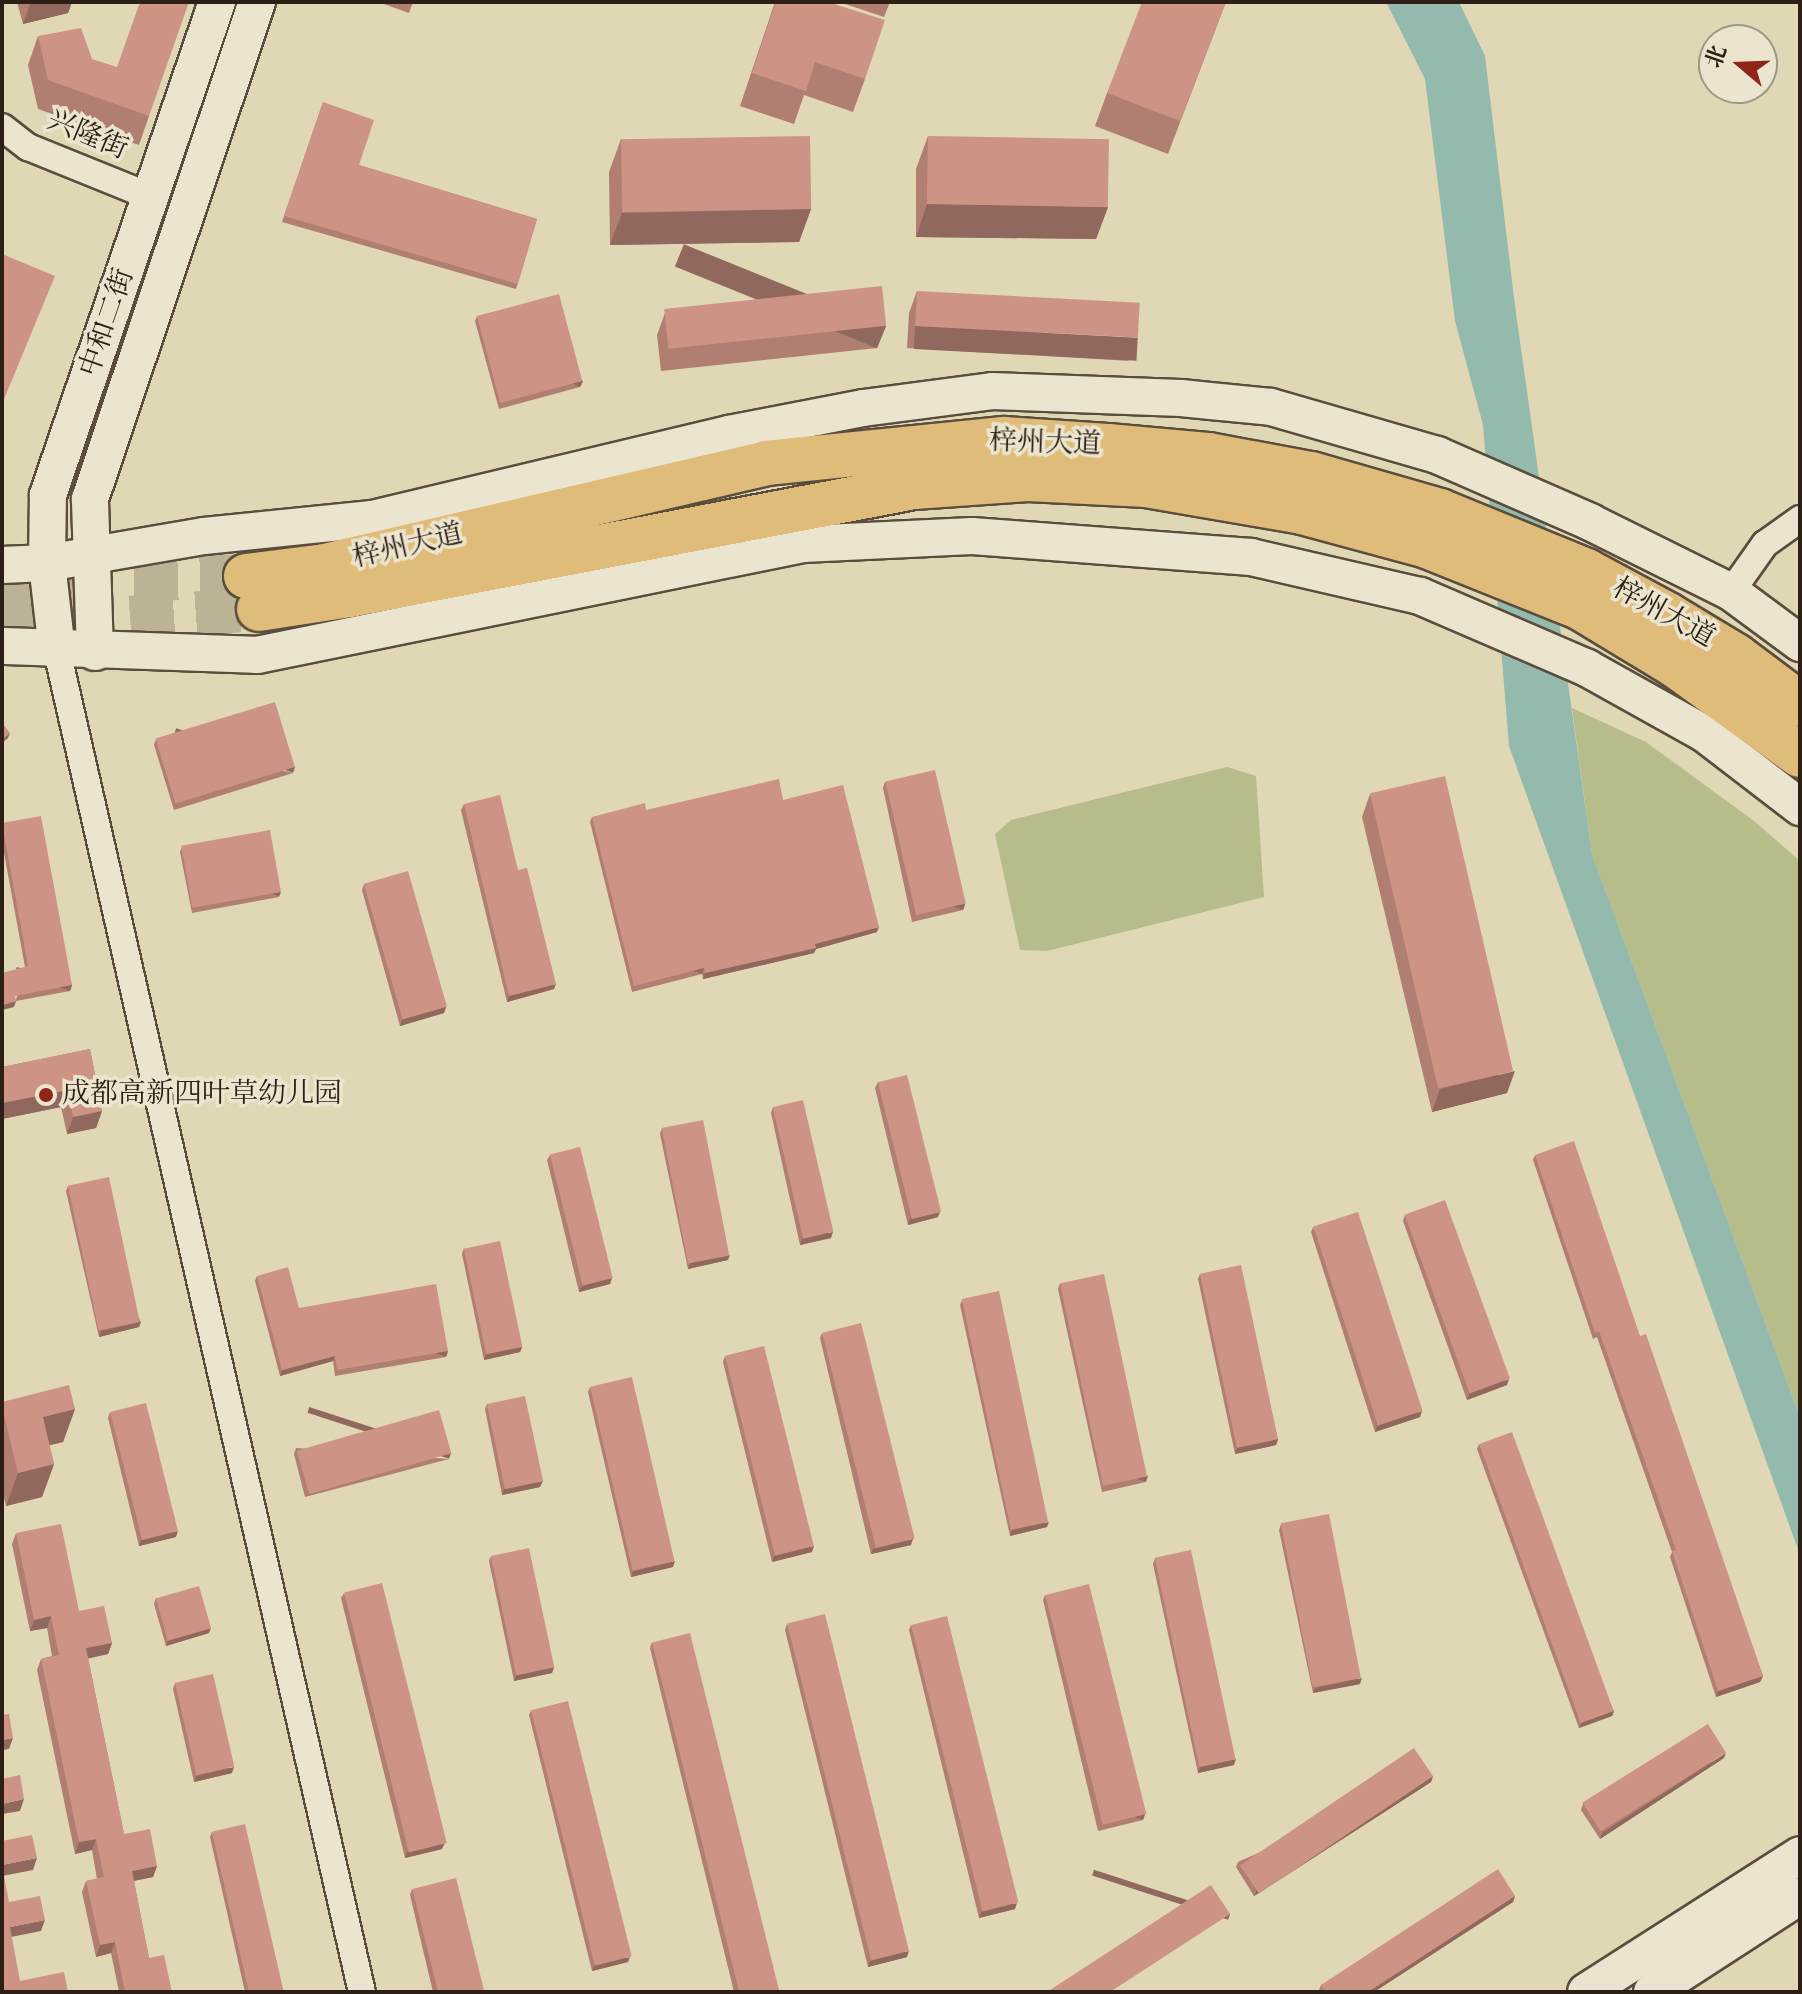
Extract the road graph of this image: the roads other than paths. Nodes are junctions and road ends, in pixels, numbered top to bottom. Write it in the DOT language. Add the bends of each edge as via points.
graph roads {
  1 [pos="217,2"];
  2 [pos="257,2"];
  3 [pos="2,127"];
  4 [pos="152,197"];
  5 [pos="1800,519"];
  6 [pos="92,557"];
  7 [pos="47,563"];
  8 [pos="2,565"];
  9 [pos="1583,590"];
  10 [pos="252,592"];
  11 [pos="1731,592"];
  12 [pos="1800,643"];
  13 [pos="2,646"];
  14 [pos="57,651"];
  15 [pos="95,652"];
  16 [pos="1800,704"];
  17 [pos="1800,755"];
  18 [pos="1800,807"];
  19 [pos="1800,1855"];
  20 [pos="1800,1896"];
  21 [pos="362,1992"];
  22 [pos="1586,1992"];
  23 [pos="1652,1992"];
  1 -- 4 [label="main road, 中和二街"];
  2 -- 6 [label="main road, 中和二街" via="90,499"];
  3 -- 4 [label="street, 兴隆街" via="28,147"];
  4 -- 7 [label="main road, 中和二街" via="48,495"];
  5 -- 11 [label="street" via="1765,544"];
  6 -- 7 [label="main road"];
  6 -- 11 [label="main road" via="204,536 372,519 729,434 863,408 992,391 1271,407 1437,455"];
  6 -- 15 [label="main road, 中和二街"];
  7 -- 8 [label="main road"];
  7 -- 14 [label="main road, 中和二街"];
  9 -- 10 [label="highway, 梓州大道" via="1311,474 1208,455 1004,439 766,463 325,566"];
  9 -- 16 [label="highway, 梓州大道" via="1736,656"];
  9 -- 17 [label="highway, 梓州大道" via="1675,665"];
  11 -- 12 [label="main road"];
  13 -- 14 [label="main road"];
  14 -- 15 [label="main road"];
  14 -- 21 [label="street"];
  15 -- 18 [label="main road" via="257,655 803,544 957,537 1251,557 1420,596 1587,668 1705,734"];
  19 -- 22 [label="main road"];
  20 -- 23 [label="main road"];
}
